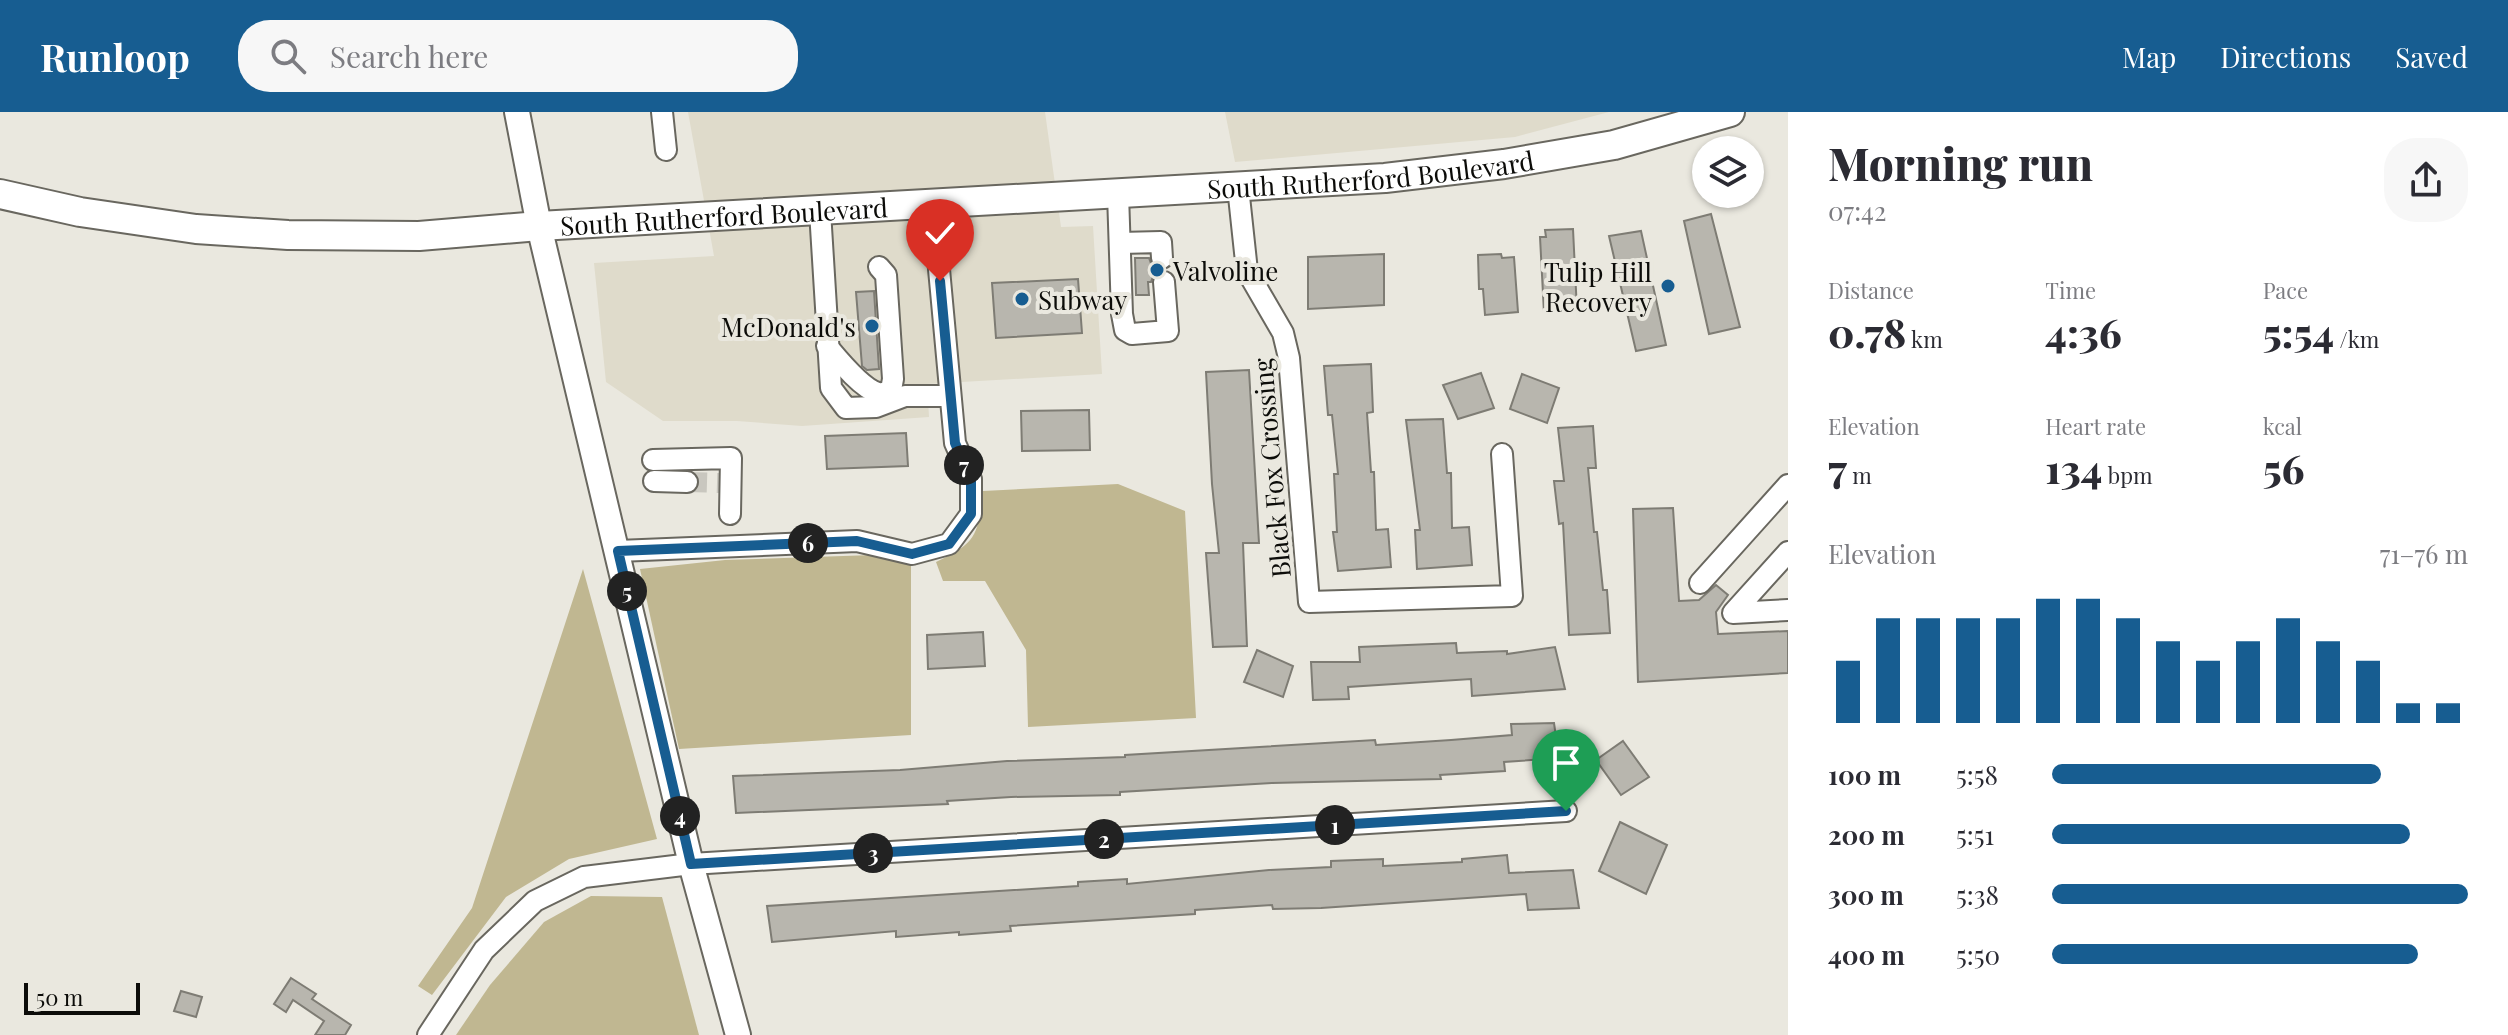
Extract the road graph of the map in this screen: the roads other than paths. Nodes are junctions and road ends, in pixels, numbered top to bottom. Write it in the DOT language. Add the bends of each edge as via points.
graph roads {
  1 [pos="517,112"];
  2 [pos="662,112"];
  3 [pos="1730,112"];
  4 [pos="666,150"];
  5 [pos="1238,187"];
  6 [pos="0,194"];
  7 [pos="1118,194"];
  8 [pos="933,204"];
  9 [pos="820,211"];
  10 [pos="539,226"];
  11 [pos="1120,243"];
  12 [pos="1162,258"];
  13 [pos="879,267"];
  14 [pos="1164,282"];
  15 [pos="827,351"];
  16 [pos="896,393"];
  17 [pos="949,396"];
  18 [pos="1502,454"];
  19 [pos="653,460"];
  20 [pos="654,481"];
  21 [pos="687,482"];
  22 [pos="1788,485"];
  23 [pos="730,514"];
  24 [pos="618,551"];
  25 [pos="1788,552"];
  26 [pos="1700,583"];
  27 [pos="1788,610"];
  28 [pos="1566,811"];
  29 [pos="691,864"];
  30 [pos="428,1035"];
  31 [pos="738,1035"];
  1 -- 10 [label="main road"];
  2 -- 4 [label="street"];
  3 -- 5 [label="highway, South Rutherford Boulevard" via="1614,145 1504,164"];
  5 -- 7 [label="highway, South Rutherford Boulevard"];
  5 -- 18 [label="street, Black Fox Crossing" via="1247,271 1283,333 1289,358 1309,602 1512,596"];
  6 -- 10 [label="highway, South Rutherford Boulevard" via="196,229 288,235 419,236"];
  7 -- 8 [label="highway, South Rutherford Boulevard"];
  7 -- 11 [label="street"];
  8 -- 9 [label="highway, South Rutherford Boulevard"];
  8 -- 17 [label="street"];
  9 -- 10 [label="highway, South Rutherford Boulevard"];
  9 -- 15 [label="street" via="829,267"];
  10 -- 24 [label="main road"];
  11 -- 12 [label="street" via="1161,242"];
  11 -- 14 [label="street" via="1125,330 1168,331"];
  13 -- 16 [label="street" via="886,275 891,390"];
  15 -- 16 [label="street" via="876,393"];
  15 -- 16 [label="street" via="831,388 846,408 876,407"];
  16 -- 17 [label="street"];
  17 -- 24 [label="street" via="955,443 971,479 971,514 949,544 912,554 857,541"];
  19 -- 23 [label="street" via="731,458 725,482"];
  20 -- 21 [label="street"];
  22 -- 26 [label="street"];
  24 -- 29 [label="main road"];
  25 -- 27 [label="street" via="1733,613"];
  28 -- 29 [label="street"];
  29 -- 30 [label="street" via="584,877 535,901 484,950"];
  29 -- 31 [label="main road"];
}
